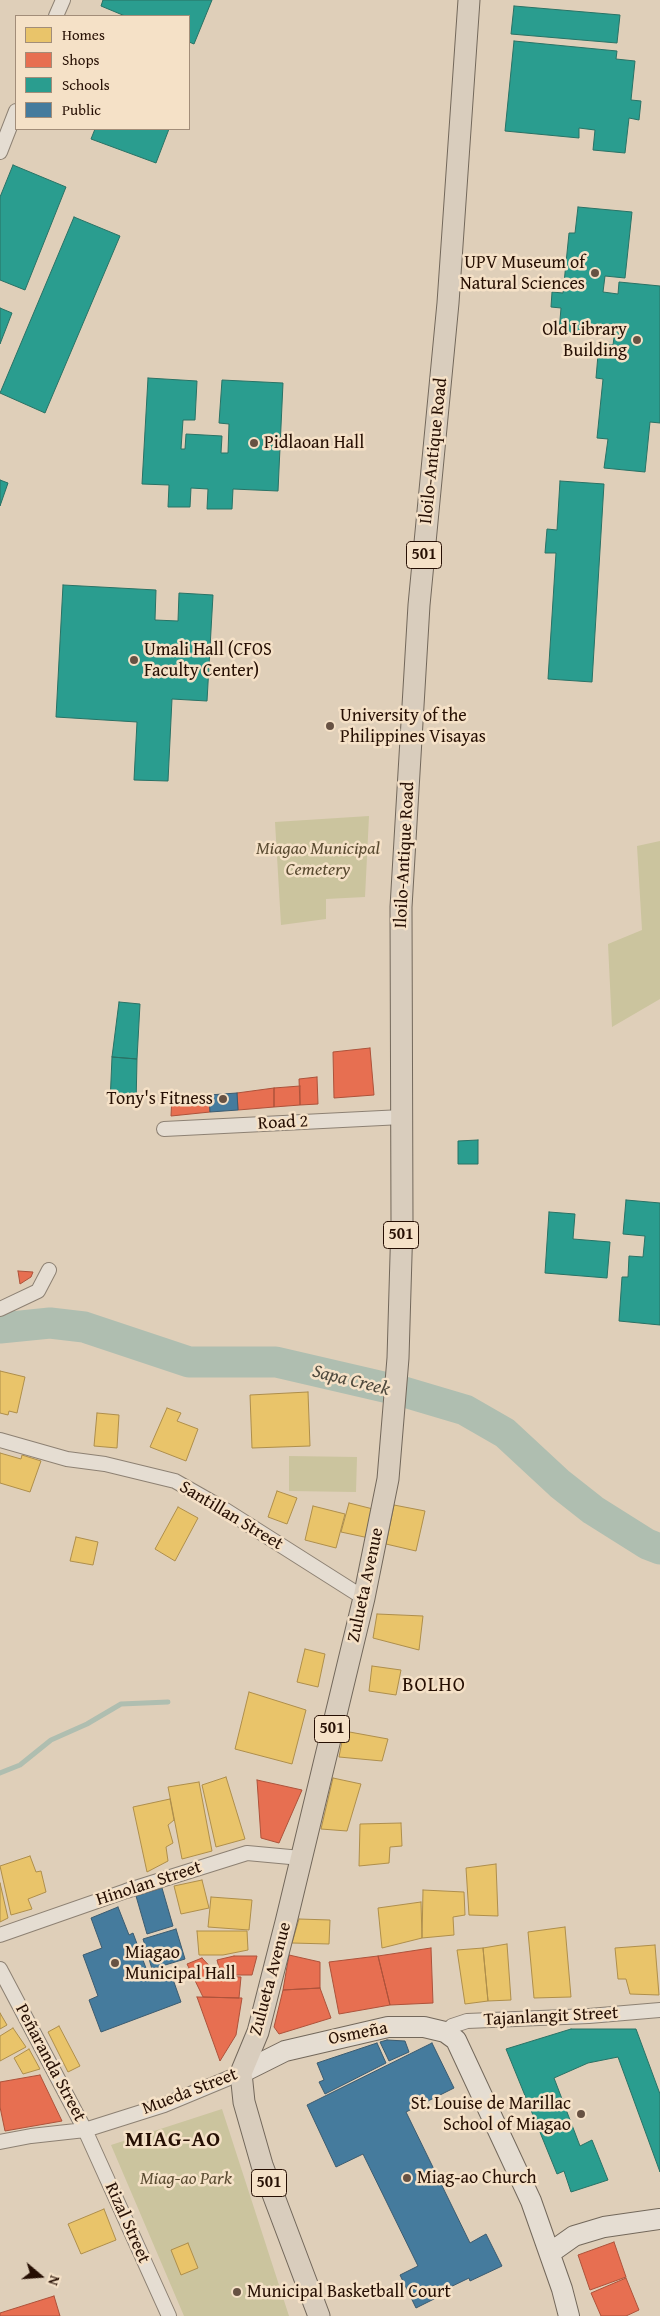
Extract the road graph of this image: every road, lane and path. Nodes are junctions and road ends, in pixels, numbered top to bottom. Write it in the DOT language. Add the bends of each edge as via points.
graph roads {
  1 [pos="63,0"];
  2 [pos="469,0"];
  3 [pos="56,15"];
  4 [pos="15,114"];
  5 [pos="0,152"];
  6 [pos="402,1114"];
  7 [pos="164,1129"];
  8 [pos="49,1270"];
  9 [pos="0,1309"];
  10 [pos="0,1440"];
  11 [pos="364,1598"];
  12 [pos="301,1858"];
  13 [pos="0,1935"];
  14 [pos="0,1969"];
  15 [pos="660,2010"];
  16 [pos="450,2036"];
  17 [pos="252,2062"];
  18 [pos="85,2130"];
  19 [pos="0,2142"];
  20 [pos="660,2219"];
  21 [pos="540,2224"];
  22 [pos="574,2236"];
  23 [pos="550,2253"];
  24 [pos="169,2316"];
  25 [pos="318,2316"];
  26 [pos="333,2316"];
  27 [pos="569,2316"];
  1 -- 3 [label="street"];
  2 -- 6 [label="main road, Iloilo-Antique Road / 501" via="448,303 419,605 402,907"];
  4 -- 5 [label="street"];
  6 -- 7 [label="street, Road 2"];
  6 -- 11 [label="main road, Zulueta Avenue / 501" via="398,1358 388,1479"];
  8 -- 9 [label="street" via="38,1291"];
  10 -- 11 [label="street, Santillan Street" via="67,1459 105,1464 175,1481"];
  11 -- 12 [label="main road, Zulueta Avenue / 501"];
  12 -- 13 [label="street, Hinolan Street" via="247,1853"];
  12 -- 17 [label="main road, Zulueta Avenue / 501"];
  14 -- 18 [label="street, Peñaranda Street"];
  15 -- 16 [label="street, Tajanlangit Street" via="467,2021 452,2026"];
  16 -- 17 [label="street, Osmeña" via="424,2027 388,2027"];
  16 -- 21 [label="street" via="514,2162"];
  17 -- 18 [label="street, Mueda Street" via="164,2105"];
  17 -- 25 [label="main road, Zulueta Avenue / 501" via="244,2102 262,2165"];
  17 -- 26 [label="main road, Zulueta Avenue / 501" via="256,2102"];
  18 -- 19 [label="street, Mueda Street"];
  18 -- 24 [label="street, Rizal Street"];
  20 -- 22 [label="street" via="604,2227"];
  21 -- 22 [label="street"];
  21 -- 23 [label="street"];
  22 -- 23 [label="street"];
  23 -- 27 [label="street"];
}
